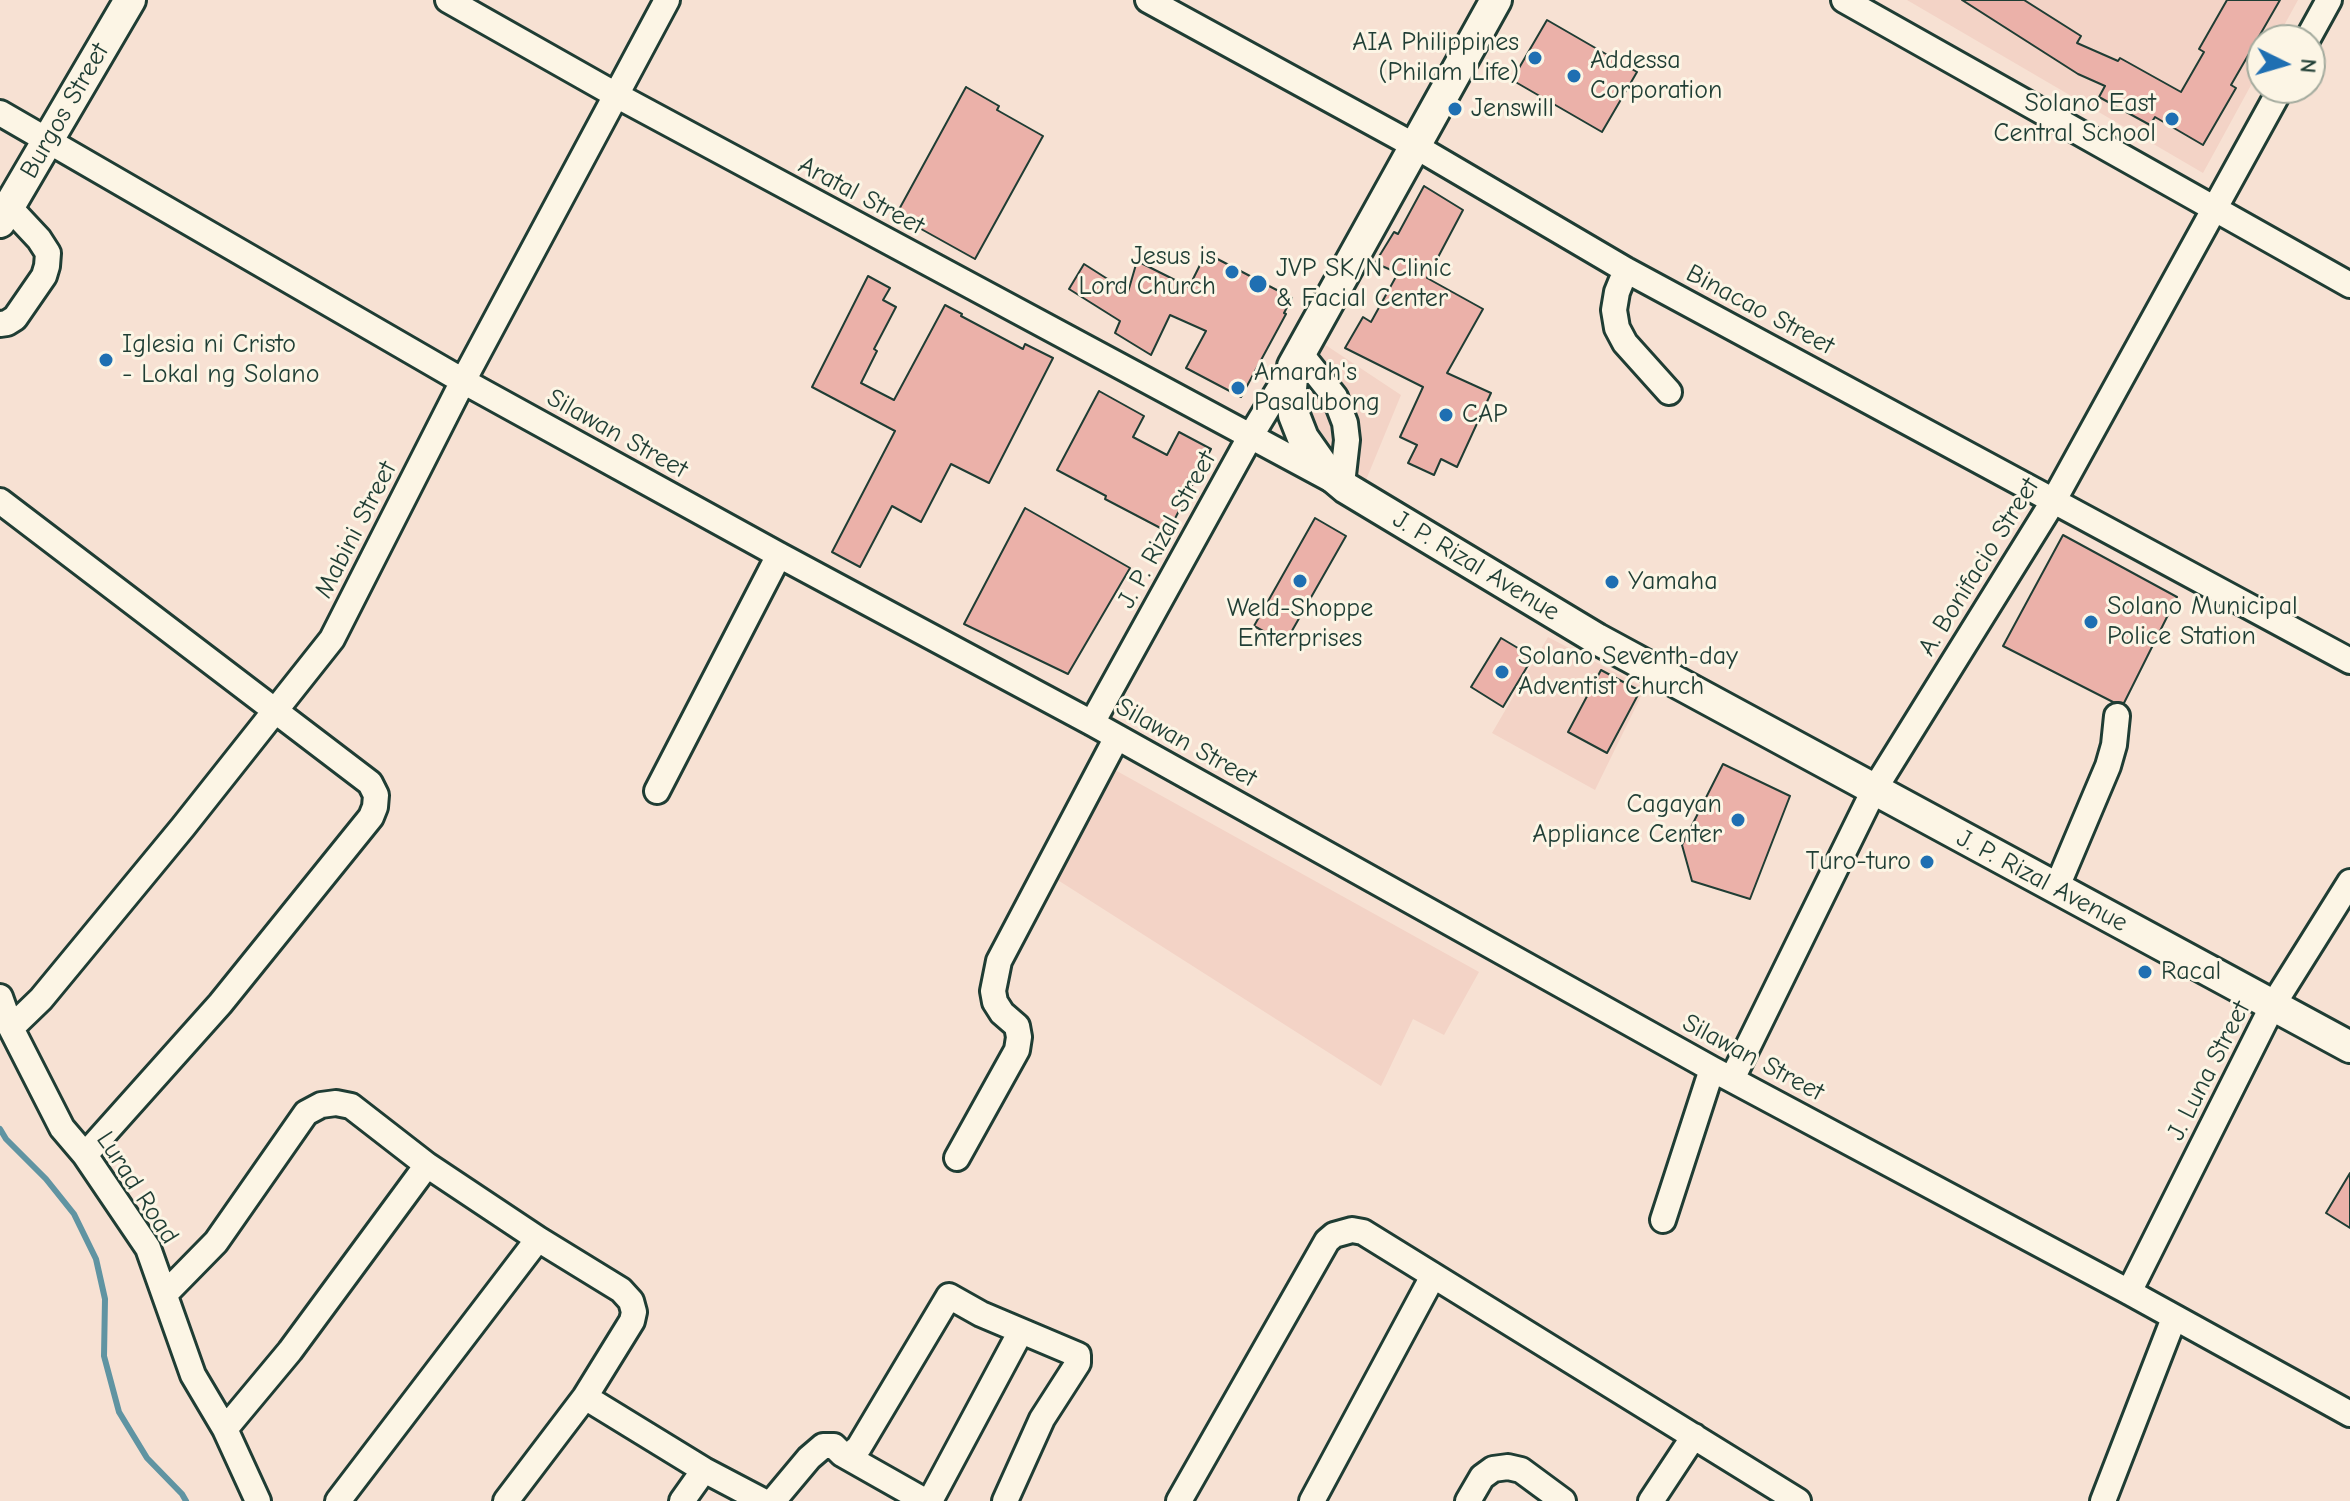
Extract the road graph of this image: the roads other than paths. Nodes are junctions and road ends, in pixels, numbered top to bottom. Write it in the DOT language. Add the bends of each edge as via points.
graph roads {
  1 [pos="130,0"];
  2 [pos="448,0"];
  3 [pos="667,0"];
  4 [pos="1148,0"];
  5 [pos="1496,0"];
  6 [pos="1844,0"];
  7 [pos="2329,0"];
  8 [pos="2316,24"];
  9 [pos="616,95"];
  10 [pos="2272,104"];
  11 [pos="0,113"];
  12 [pos="47,141"];
  13 [pos="1415,146"];
  14 [pos="2214,209"];
  15 [pos="5,215"];
  16 [pos="1626,270"];
  17 [pos="2350,285"];
  18 [pos="0,324"];
  19 [pos="1296,360"];
  20 [pos="463,381"];
  21 [pos="1669,392"];
  22 [pos="1250,437"];
  23 [pos="1344,486"];
  24 [pos="2054,500"];
  25 [pos="0,501"];
  26 [pos="779,555"];
  27 [pos="2350,661"];
  28 [pos="273,712"];
  29 [pos="2117,716"];
  30 [pos="1092,723"];
  31 [pos="1117,737"];
  32 [pos="1874,790"];
  33 [pos="657,791"];
  34 [pos="2350,882"];
  35 [pos="2056,889"];
  36 [pos="0,997"];
  37 [pos="2273,1005"];
  38 [pos="11,1028"];
  39 [pos="2350,1047"];
  40 [pos="1722,1074"];
  41 [pos="85,1155"];
  42 [pos="957,1158"];
  43 [pos="427,1165"];
  44 [pos="1663,1220"];
  45 [pos="538,1239"];
  46 [pos="1433,1276"];
  47 [pos="2129,1292"];
  48 [pos="165,1294"];
  49 [pos="2174,1318"];
  50 [pos="1021,1331"];
  51 [pos="585,1397"];
  52 [pos="2350,1414"];
  53 [pos="225,1429"];
  54 [pos="1694,1436"];
  55 [pos="842,1454"];
  56 [pos="704,1470"];
  57 [pos="258,1501"];
  58 [pos="338,1501"];
  59 [pos="506,1501"];
  60 [pos="682,1501"];
  61 [pos="763,1501"];
  62 [pos="773,1501"];
  63 [pos="927,1501"];
  64 [pos="1005,1501"];
  65 [pos="1179,1501"];
  66 [pos="1312,1501"];
  67 [pos="1468,1501"];
  68 [pos="1563,1501"];
  69 [pos="1651,1501"];
  70 [pos="1798,1501"];
  71 [pos="2103,1501"];
  1 -- 12 [label="main road, Burgos Street"];
  2 -- 9 [label="street, Aratal Street"];
  3 -- 9 [label="street, Mabini Street"];
  4 -- 13 [label="street, Binacao Street"];
  5 -- 13 [label="main road, J. P. Rizal Avenue"];
  6 -- 14 [label="street"];
  7 -- 8 [label="street"];
  9 -- 20 [label="street, Mabini Street"];
  9 -- 22 [label="street, Aratal Street"];
  10 -- 14 [label="street, A. Bonifacio Street"];
  11 -- 12 [label="street, Silawan Street"];
  12 -- 15 [label="main road, Burgos Street"];
  12 -- 20 [label="street, Silawan Street"];
  13 -- 16 [label="street, Binacao Street"];
  13 -- 19 [label="main road, J. P. Rizal Avenue"];
  14 -- 17 [label="street"];
  14 -- 24 [label="street, A. Bonifacio Street"];
  15 -- 18 [label="street" via="39,239 48,253 44,276 15,318"];
  16 -- 21 [label="street" via="1614,310 1617,328"];
  16 -- 24 [label="street, Binacao Street"];
  19 -- 22 [label="street, J. P. Rizal Street"];
  19 -- 23 [label="main road, J. P. Rizal Avenue" via="1294,415 1303,438"];
  19 -- 23 [label="street" via="1330,390 1345,423"];
  20 -- 26 [label="street, Silawan Street"];
  20 -- 28 [label="street, Mabini Street" via="332,639"];
  22 -- 23 [label="street, Aratal Street"];
  22 -- 30 [label="street, J. P. Rizal Street"];
  23 -- 32 [label="main road, J. P. Rizal Avenue" via="1597,639"];
  24 -- 27 [label="street, Binacao Street"];
  24 -- 32 [label="street, A. Bonifacio Street"];
  25 -- 28 [label="street"];
  26 -- 30 [label="street, Silawan Street"];
  26 -- 33 [label="street"];
  28 -- 38 [label="street, Mabini Street" via="41,999"];
  28 -- 41 [label="street" via="370,783 376,795 371,817 220,1004"];
  29 -- 35 [label="street" via="2108,766"];
  30 -- 31 [label="street, Silawan Street"];
  31 -- 40 [label="street, Silawan Street"];
  31 -- 42 [label="street" via="999,961 995,1002 1017,1026 1017,1050"];
  32 -- 35 [label="main road, J. P. Rizal Avenue"];
  32 -- 40 [label="street, A. Bonifacio Street"];
  34 -- 37 [label="street, J. Luna Street"];
  35 -- 37 [label="main road, J. P. Rizal Avenue"];
  36 -- 38 [label="street, Lurad Road"];
  37 -- 39 [label="main road, J. P. Rizal Avenue"];
  37 -- 47 [label="street, J. Luna Street"];
  38 -- 41 [label="street, Lurad Road" via="62,1128"];
  40 -- 44 [label="street, A. Bonifacio Street"];
  40 -- 47 [label="street, Silawan Street"];
  41 -- 48 [label="street, Lurad Road" via="148,1248"];
  43 -- 45 [label="street"];
  43 -- 48 [label="street" via="351,1106 321,1105 306,1113 216,1242"];
  43 -- 53 [label="street" via="290,1351"];
  45 -- 51 [label="street" via="631,1301 632,1321"];
  45 -- 58 [label="street"];
  46 -- 54 [label="street"];
  46 -- 65 [label="street" via="1363,1232 1352,1230 1327,1241"];
  46 -- 66 [label="street"];
  47 -- 49 [label="street, Silawan Street"];
  48 -- 53 [label="street, Lurad Road" via="193,1375"];
  49 -- 52 [label="street, Silawan Street"];
  49 -- 71 [label="street"];
  50 -- 55 [label="street" via="949,1296 859,1447"];
  50 -- 63 [label="street"];
  50 -- 64 [label="street" via="1078,1355 1078,1363 1042,1419"];
  51 -- 56 [label="street"];
  51 -- 59 [label="street"];
  53 -- 57 [label="street, Lurad Road"];
  54 -- 69 [label="street"];
  54 -- 70 [label="street"];
  55 -- 62 [label="street" via="834,1446 823,1446"];
  55 -- 63 [label="street"];
  56 -- 60 [label="street"];
  56 -- 61 [label="street"];
  67 -- 68 [label="street" via="1482,1477 1508,1467 1521,1470"];
}
